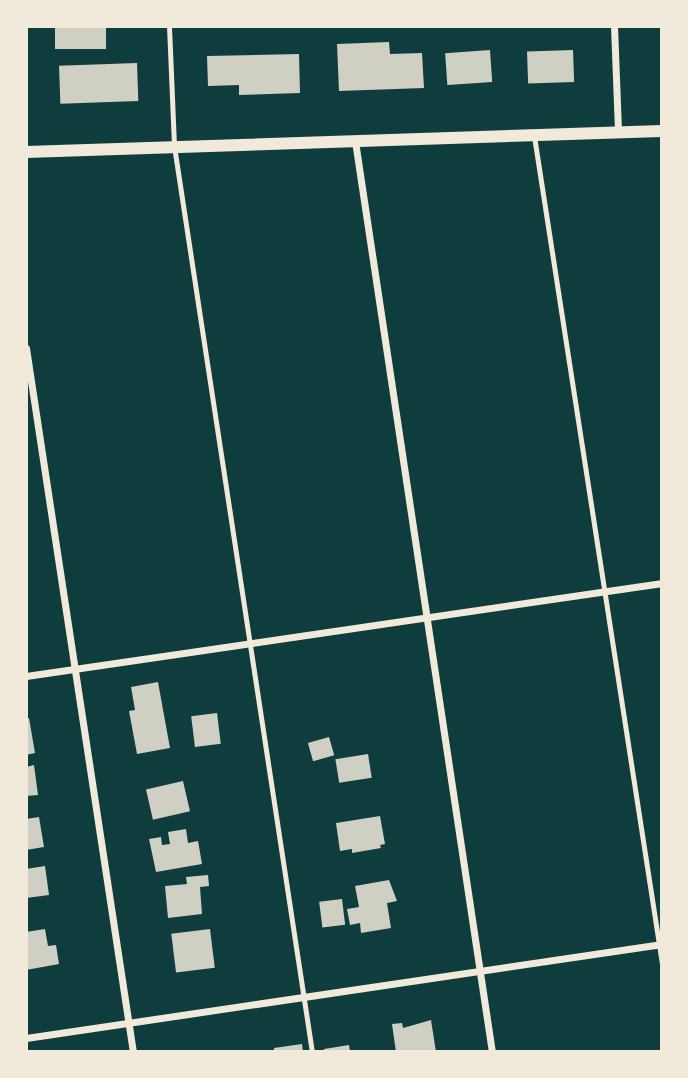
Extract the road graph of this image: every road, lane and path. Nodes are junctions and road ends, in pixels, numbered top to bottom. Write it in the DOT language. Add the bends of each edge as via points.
graph roads {
  1 [pos="169,26"];
  2 [pos="614,26"];
  3 [pos="662,131"];
  4 [pos="618,132"];
  5 [pos="534,136"];
  6 [pos="355,141"];
  7 [pos="174,146"];
  8 [pos="26,152"];
  9 [pos="26,348"];
  10 [pos="662,583"];
  11 [pos="606,592"];
  12 [pos="427,618"];
  13 [pos="249,644"];
  14 [pos="75,669"];
  15 [pos="26,676"];
  16 [pos="660,944"];
  17 [pos="662,964"];
  18 [pos="480,971"];
  19 [pos="303,997"];
  20 [pos="129,1023"];
  21 [pos="26,1038"];
  22 [pos="133,1052"];
  23 [pos="312,1052"];
  24 [pos="492,1052"];
  1 -- 7 [label="lane"];
  2 -- 4 [label="street"];
  3 -- 4 [label="street"];
  4 -- 5 [label="street"];
  5 -- 6 [label="street"];
  5 -- 11 [label="lane"];
  6 -- 7 [label="street"];
  6 -- 12 [label="street"];
  7 -- 8 [label="street"];
  7 -- 13 [label="lane"];
  9 -- 14 [label="street"];
  10 -- 11 [label="street"];
  11 -- 12 [label="street"];
  11 -- 16 [label="lane"];
  12 -- 13 [label="street"];
  12 -- 18 [label="street"];
  13 -- 14 [label="street"];
  13 -- 19 [label="lane"];
  14 -- 15 [label="street"];
  14 -- 20 [label="street"];
  16 -- 17 [label="lane"];
  16 -- 18 [label="street"];
  18 -- 19 [label="street"];
  18 -- 24 [label="street"];
  19 -- 20 [label="street"];
  19 -- 23 [label="lane"];
  20 -- 21 [label="street"];
  20 -- 22 [label="street"];
}
